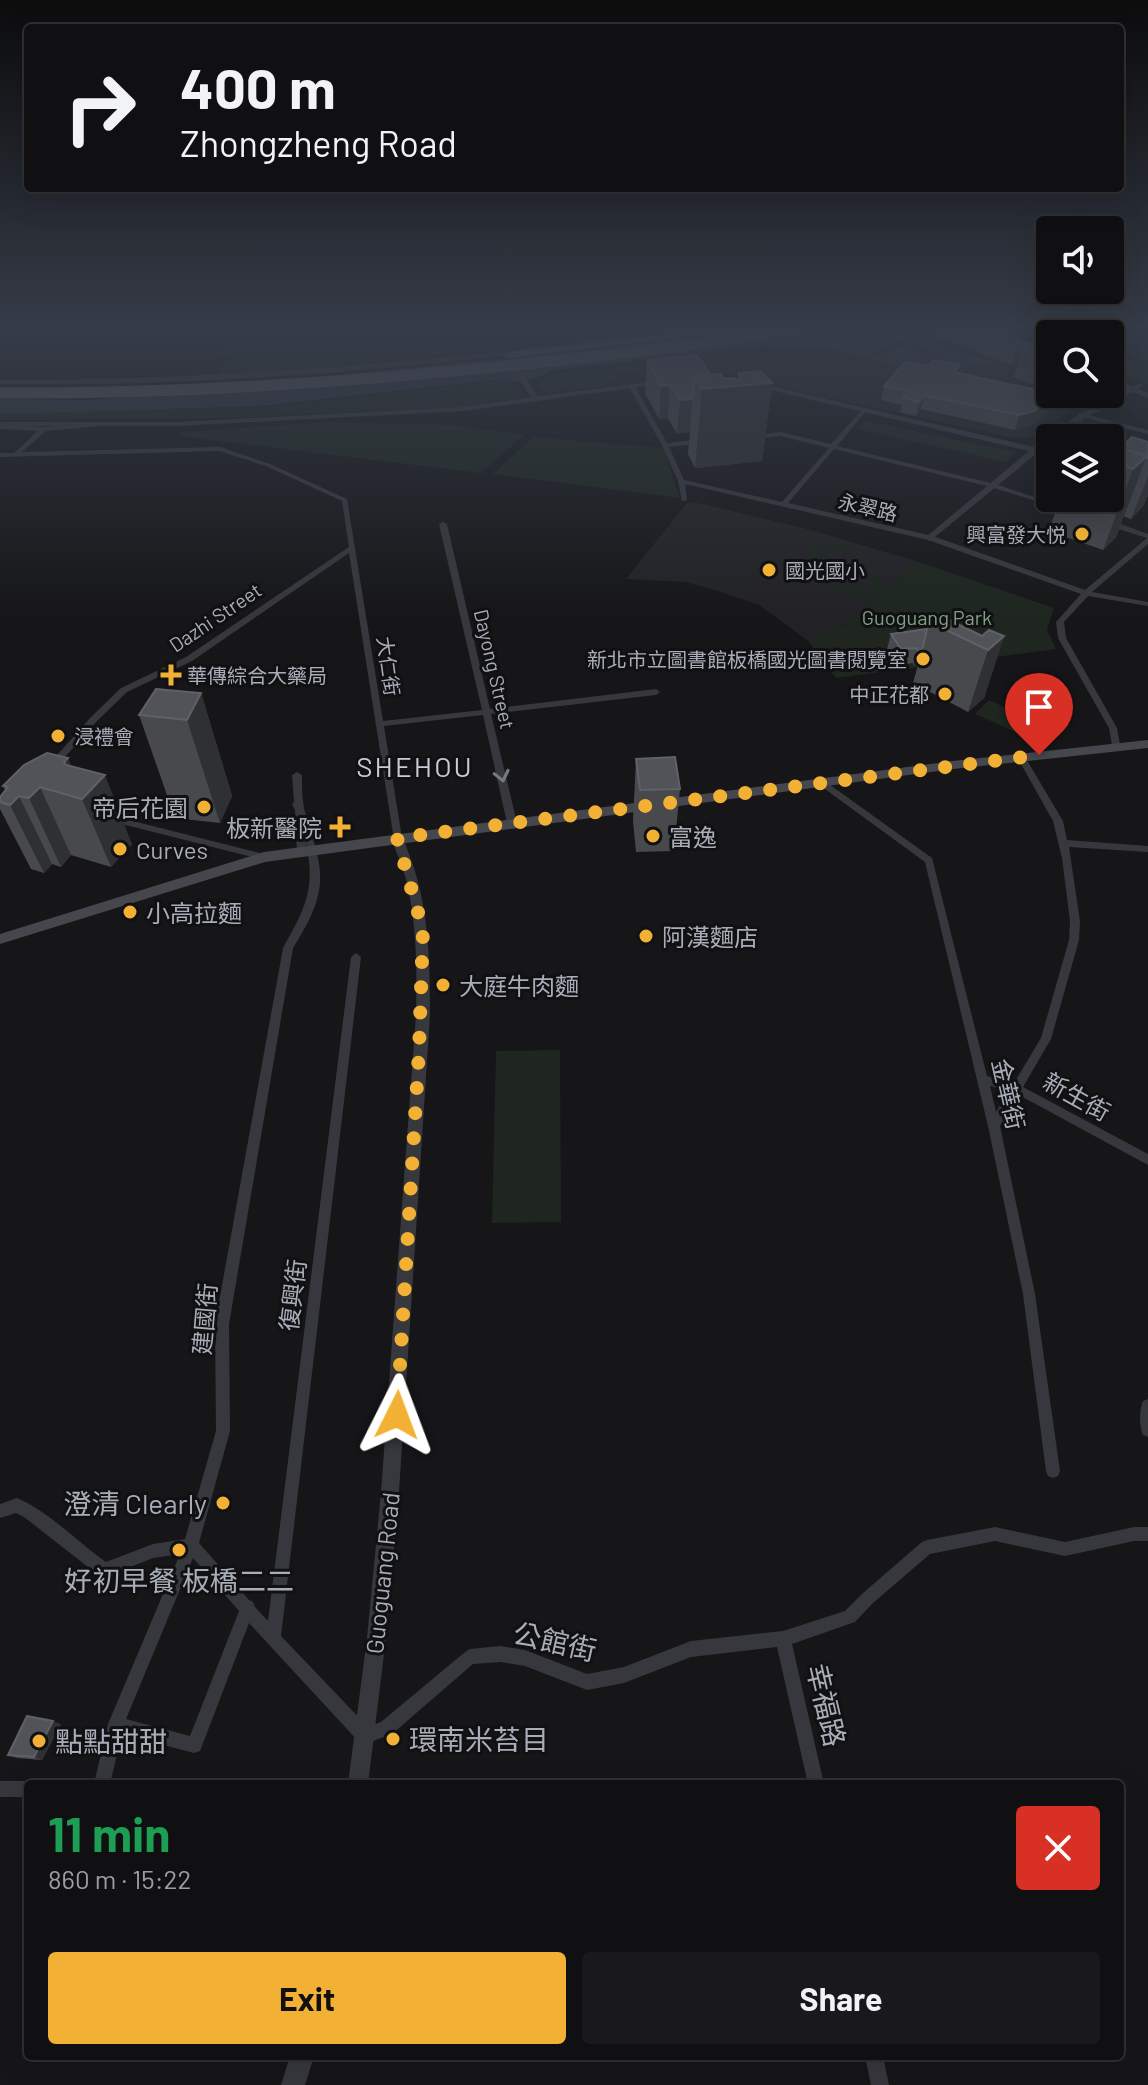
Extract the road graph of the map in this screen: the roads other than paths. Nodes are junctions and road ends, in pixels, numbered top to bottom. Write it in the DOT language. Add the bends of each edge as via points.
graph roads {
  1 [pos="115,424"];
  2 [pos="653,424"];
  3 [pos="852,424"];
  4 [pos="921,424"];
  5 [pos="1068,424"];
  6 [pos="1117,424"];
  7 [pos="99,425"];
  8 [pos="0,426"];
  9 [pos="44,429"];
  10 [pos="1148,432"];
  11 [pos="737,438"];
  12 [pos="708,441"];
  13 [pos="665,445"];
  14 [pos="833,447"];
  15 [pos="1034,450"];
  16 [pos="0,455"];
  17 [pos="15,455"];
  18 [pos="681,481"];
  19 [pos="993,485"];
  20 [pos="684,500"];
  21 [pos="785,503"];
  22 [pos="1084,515"];
  23 [pos="1099,520"];
  24 [pos="443,524"];
  25 [pos="930,538"];
  26 [pos="1148,538"];
  27 [pos="353,547"];
  28 [pos="1086,593"];
  29 [pos="1148,604"];
  30 [pos="656,692"];
  31 [pos="486,710"];
  32 [pos="379,724"];
  33 [pos="1148,744"];
  34 [pos="1116,745"];
  35 [pos="1021,757"];
  36 [pos="43,771"];
  37 [pos="297,775"];
  38 [pos="823,784"];
  39 [pos="103,817"];
  40 [pos="512,823"];
  41 [pos="397,838"];
  42 [pos="1064,843"];
  43 [pos="1148,849"];
  44 [pos="308,851"];
  45 [pos="264,857"];
  46 [pos="0,939"];
  47 [pos="356,957"];
  48 [pos="982,1079"];
  49 [pos="1016,1088"];
  50 [pos="994,1126"];
  51 [pos="1148,1160"];
  52 [pos="1148,1406"];
  53 [pos="1148,1430"];
  54 [pos="1053,1471"];
  55 [pos="0,1511"];
  56 [pos="1148,1534"];
  57 [pos="191,1545"];
  58 [pos="248,1607"];
  59 [pos="273,1639"];
  60 [pos="783,1639"];
  61 [pos="116,1724"];
  62 [pos="365,1736"];
  63 [pos="103,1780"];
  64 [pos="359,1780"];
  65 [pos="815,1780"];
  66 [pos="0,1789"];
  67 [pos="24,1789"];
  68 [pos="301,2060"];
  69 [pos="875,2060"];
  70 [pos="293,2085"];
  71 [pos="880,2085"];
  1 -- 7 [label="street"];
  2 -- 13 [label="street"];
  3 -- 14 [label="street"];
  4 -- 15 [label="street"];
  5 -- 15 [label="street"];
  6 -- 10 [label="street"];
  7 -- 8 [label="street"];
  7 -- 9 [label="street"];
  8 -- 9 [label="street"];
  9 -- 17 [label="street"];
  11 -- 14 [label="street" via="780,434"];
  12 -- 13 [label="street"];
  13 -- 18 [label="street"];
  14 -- 19 [label="street"];
  14 -- 21 [label="street"];
  15 -- 19 [label="street"];
  16 -- 17 [label="street"];
  17 -- 27 [label="street, 大仁街" via="220,449 345,500"];
  18 -- 20 [label="street"];
  18 -- 21 [label="street, 永翠路"];
  19 -- 22 [label="street"];
  19 -- 25 [label="street"];
  21 -- 25 [label="street, 永翠路"];
  23 -- 26 [label="street"];
  24 -- 31 [label="street, Dayong Street"];
  25 -- 28 [label="street, 永翠路"];
  26 -- 28 [label="street"];
  27 -- 32 [label="street, 大仁街"];
  27 -- 36 [label="street, Dazhi Street" via="189,659 124,690"];
  28 -- 29 [label="street, 永翠路"];
  28 -- 34 [label="street" via="1063,615 1059,629 1113,728"];
  30 -- 31 [label="street"];
  31 -- 32 [label="street"];
  31 -- 40 [label="street, Dayong Street, one-way"];
  32 -- 41 [label="street, 大仁街"];
  33 -- 34 [label="main road"];
  34 -- 35 [label="main road"];
  35 -- 38 [label="main road"];
  35 -- 42 [label="street" via="1058,821"];
  37 -- 44 [label="street, 建國街" via="297,804"];
  38 -- 40 [label="main road"];
  38 -- 48 [label="street, 金華街" via="929,860"];
  39 -- 45 [label="street"];
  40 -- 41 [label="main road"];
  41 -- 44 [label="main road"];
  41 -- 62 [label="street, Guoguang Road" via="423,930 421,1005 397,1415"];
  42 -- 43 [label="street"];
  42 -- 49 [label="street" via="1074,940 1046,1039"];
  44 -- 45 [label="main road"];
  44 -- 57 [label="street, 建國街" via="317,888 288,948 275,1008 222,1324 223,1431"];
  45 -- 46 [label="main road"];
  47 -- 59 [label="street, 復興街"];
  48 -- 49 [label="street, 新生街"];
  48 -- 50 [label="street, 金華街"];
  49 -- 50 [label="street"];
  49 -- 51 [label="street, 新生街"];
  50 -- 54 [label="street, 金華街" via="1029,1294"];
  52 -- 53 [label="street"];
  55 -- 57 [label="street" via="17,1505 32,1512 105,1570 153,1551"];
  56 -- 60 [label="street, 公館街" via="1065,1549 995,1534 927,1547 850,1617"];
  57 -- 58 [label="street"];
  57 -- 61 [label="street, 建國街"];
  58 -- 59 [label="street"];
  58 -- 61 [label="street" via="194,1745"];
  59 -- 62 [label="street"];
  60 -- 62 [label="street, 公館街" via="691,1649 624,1675 587,1682 525,1658 470,1657 386,1728"];
  60 -- 65 [label="street, 幸福路"];
  61 -- 63 [label="street, 建國街"];
  62 -- 64 [label="street, Guoguang Road"];
  66 -- 67 [label="street"];
  68 -- 70 [label="street"];
  69 -- 71 [label="street"];
}
